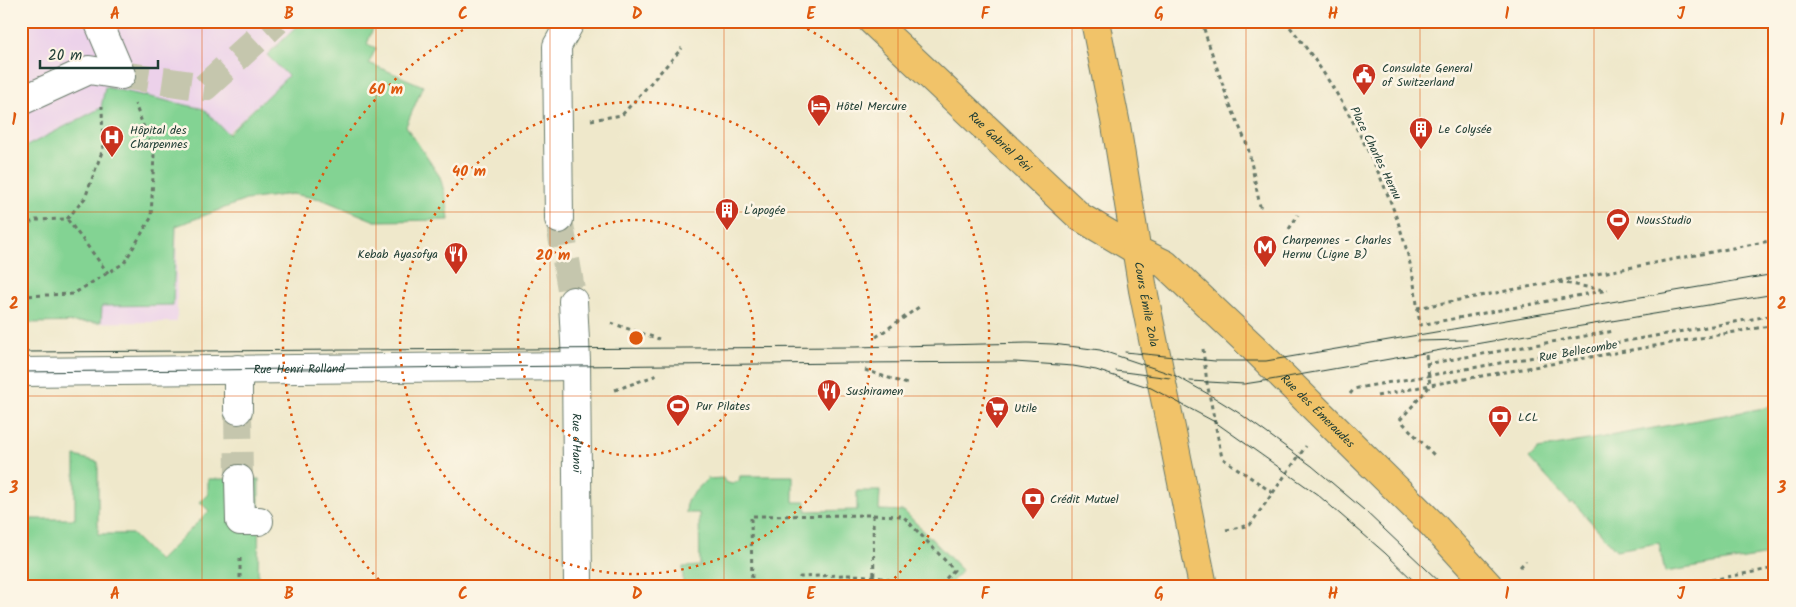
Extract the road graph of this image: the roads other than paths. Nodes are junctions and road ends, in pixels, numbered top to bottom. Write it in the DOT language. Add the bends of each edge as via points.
graph roads {
  1 [pos="98,21"];
  2 [pos="571,21"];
  3 [pos="872,21"];
  4 [pos="1095,21"];
  5 [pos="21,101"];
  6 [pos="559,219"];
  7 [pos="1136,250"];
  8 [pos="572,301"];
  9 [pos="576,366"];
  10 [pos="238,369"];
  11 [pos="21,372"];
  12 [pos="238,410"];
  13 [pos="239,479"];
  14 [pos="259,521"];
  15 [pos="578,586"];
  16 [pos="1204,586"];
  17 [pos="1489,586"];
  1 -- 5 [label="street" via="121,75 89,70"];
  2 -- 6 [label="street" via="557,46"];
  3 -- 7 [label="main road, Rue Gabriel Péri" via="1080,217"];
  4 -- 7 [label="main road, Cours Émile Zola"];
  7 -- 16 [label="main road, Cours Émile Zola"];
  7 -- 17 [label="main road, Rue des Émeraudes" via="1165,264 1255,349"];
  8 -- 9 [label="street, Rue d'Hanoï"];
  9 -- 10 [label="street, Rue Henri Rolland"];
  9 -- 15 [label="street, Rue d'Hanoï"];
  10 -- 11 [label="street, Rue Henri Rolland"];
  10 -- 12 [label="street"];
  13 -- 14 [label="street" via="240,521"];
}
